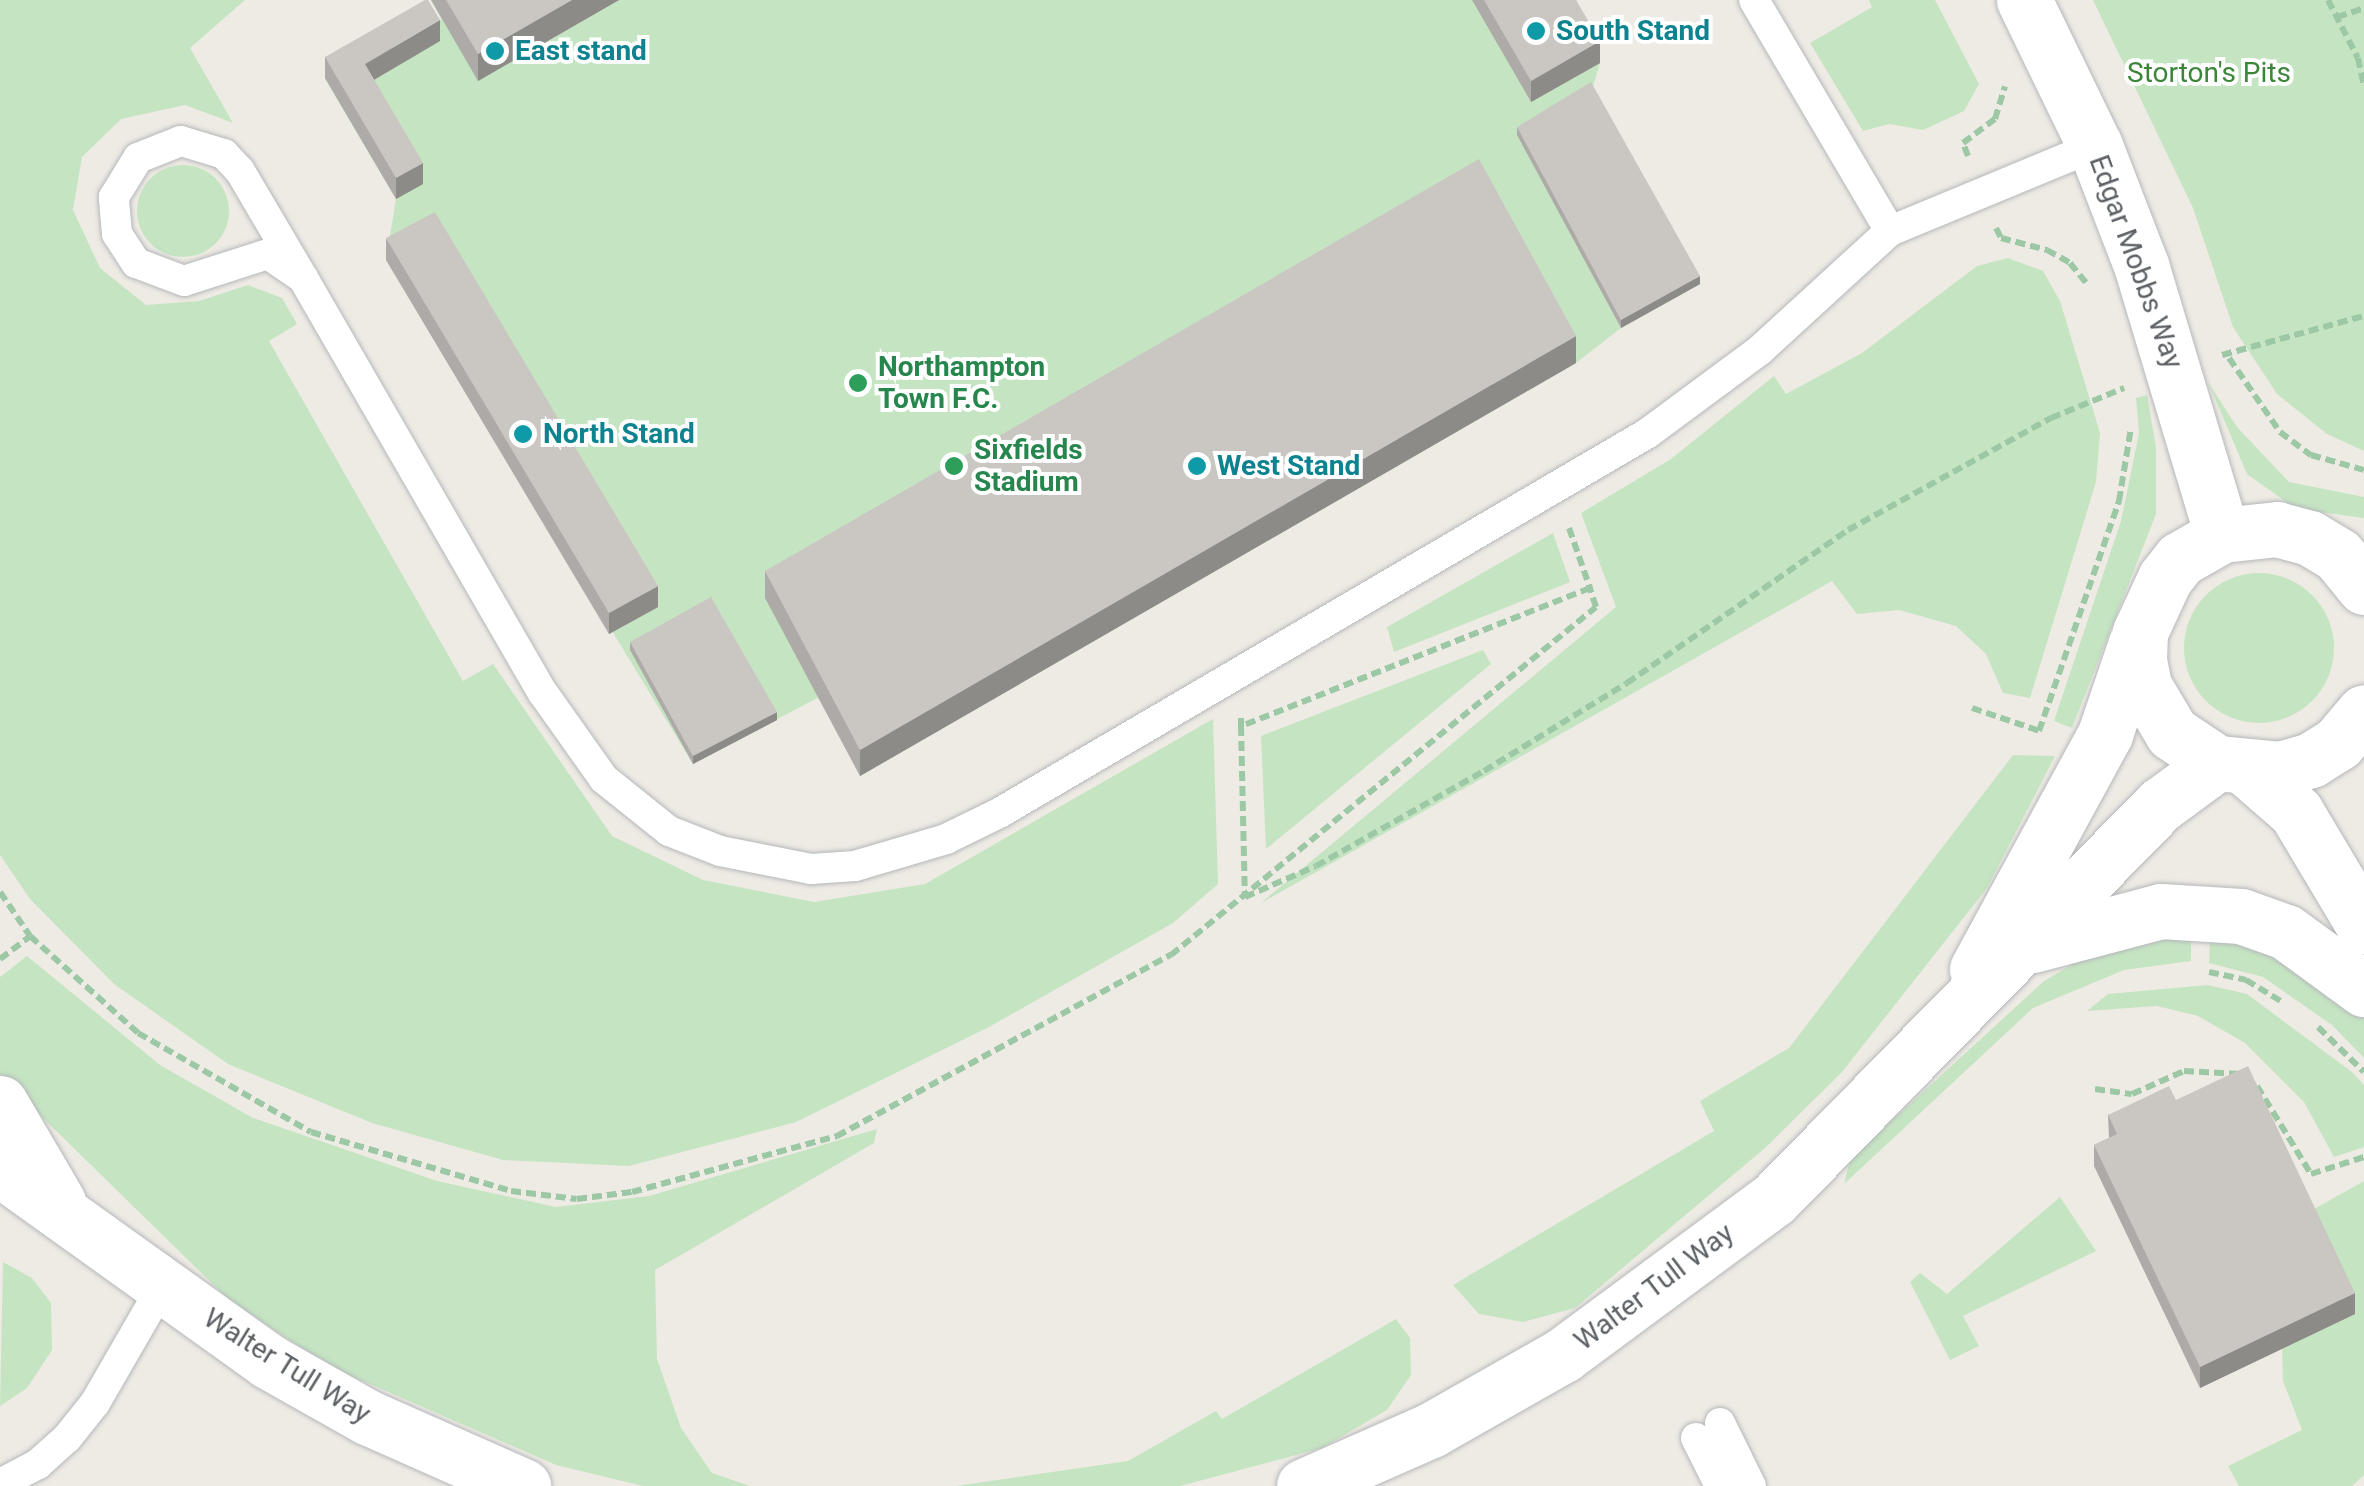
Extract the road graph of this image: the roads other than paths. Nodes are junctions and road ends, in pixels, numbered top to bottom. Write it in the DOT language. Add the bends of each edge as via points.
graph roads {
  1 [pos="1754,0"];
  2 [pos="2024,0"];
  3 [pos="2095,146"];
  4 [pos="1890,231"];
  5 [pos="303,278"];
  6 [pos="2222,535"];
  7 [pos="2363,582"];
  8 [pos="2140,632"];
  9 [pos="2364,712"];
  10 [pos="2233,766"];
  11 [pos="2364,926"];
  12 [pos="2020,950"];
  13 [pos="2364,989"];
  14 [pos="1952,1015"];
  15 [pos="0,1103"];
  16 [pos="0,1169"];
  17 [pos="67,1218"];
  18 [pos="162,1287"];
  19 [pos="0,1484"];
  20 [pos="523,1486"];
  21 [pos="1304,1486"];
  22 [pos="1720,1486"];
  23 [pos="1751,1486"];
  1 -- 4 [label="lane"];
  2 -- 3 [label="street, Edgar Mobbs Way"];
  3 -- 4 [label="lane"];
  3 -- 6 [label="street, Edgar Mobbs Way" via="2158,314"];
  4 -- 5 [label="lane" via="1728,377 1648,433 1001,812 896,858 810,869 720,851 669,831 604,779 576,746"];
  5 -- 5 [label="lane" via="268,254 196,280 154,274 136,263 117,234 114,197 124,174 158,145 204,144 224,154"];
  6 -- 7 [label="street" via="2277,529 2310,538"];
  6 -- 8 [label="street, Walter Tull Way" via="2180,559"];
  8 -- 10 [label="street" via="2144,686 2156,711 2193,751"];
  8 -- 14 [label="street, Walter Tull Way" via="2106,734"];
  9 -- 10 [label="street" via="2311,760"];
  10 -- 11 [label="street" via="2296,812"];
  10 -- 12 [label="street, Walter Tull Way" via="2160,805"];
  12 -- 13 [label="street" via="2106,921 2161,911 2241,916 2286,932"];
  12 -- 14 [label="street, Walter Tull Way"];
  14 -- 21 [label="street, Walter Tull Way" via="1774,1199 1631,1307 1487,1400"];
  15 -- 17 [label="street, Walter Tull Way"];
  16 -- 17 [label="street, Walter Tull Way"];
  17 -- 18 [label="street, Walter Tull Way"];
  18 -- 19 [label="lane" via="95,1403 38,1464"];
  18 -- 20 [label="street, Walter Tull Way" via="268,1361 367,1418"];
  22 -- 23 [label="lane" via="1708,1430"];
}
